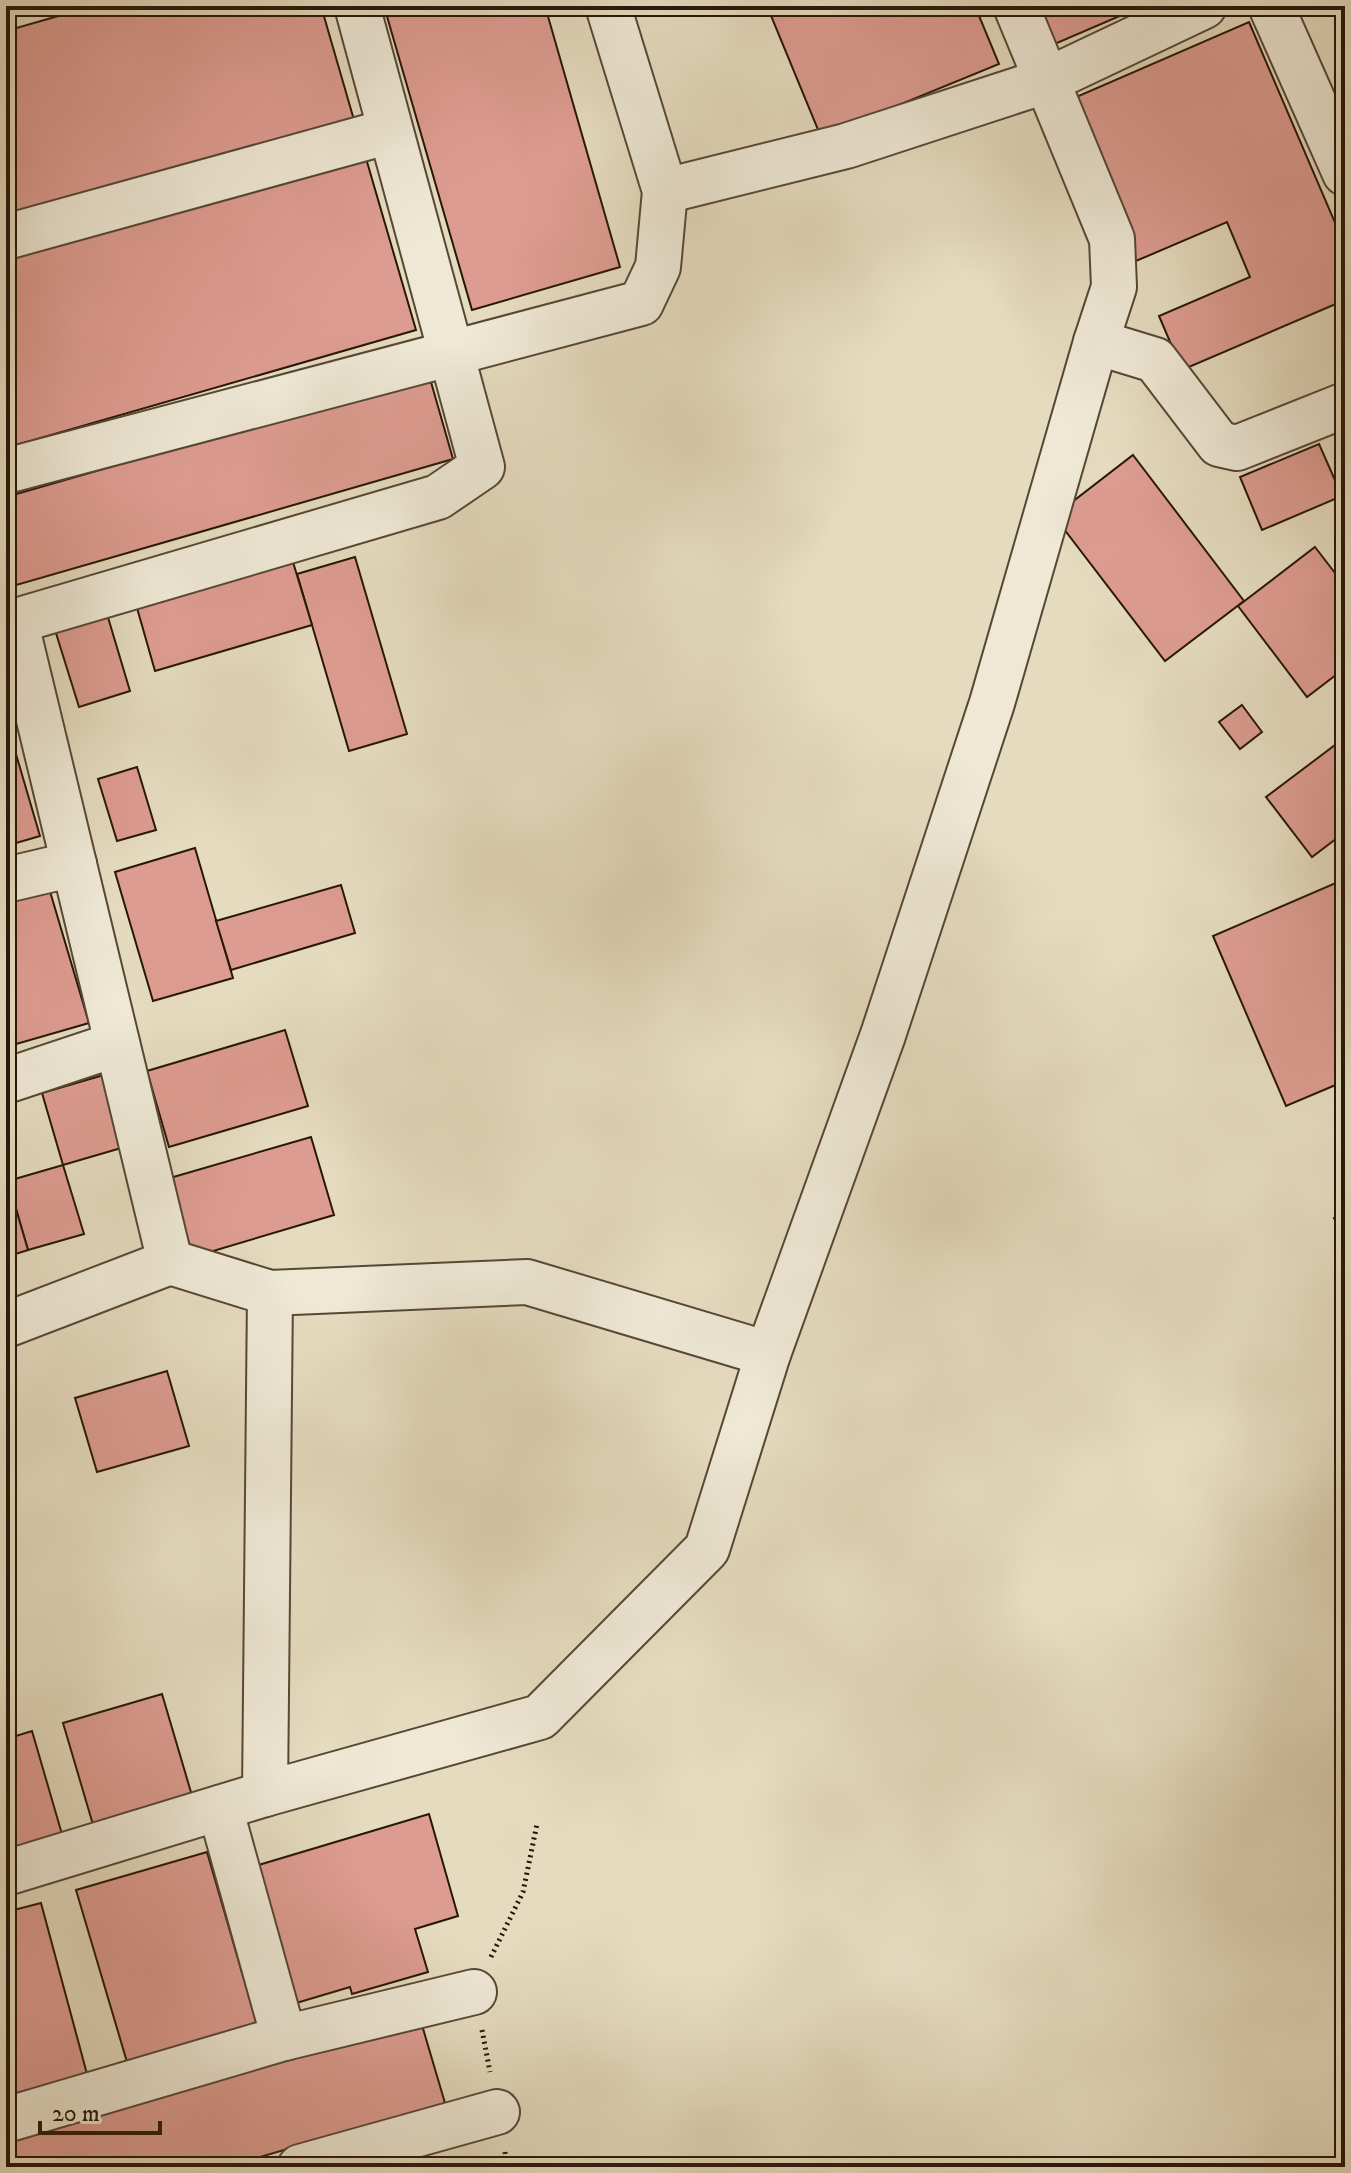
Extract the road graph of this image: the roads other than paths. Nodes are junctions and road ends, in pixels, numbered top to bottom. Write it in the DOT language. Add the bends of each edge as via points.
graph roads {
  1 [pos="357,6"];
  2 [pos="608,6"];
  3 [pos="1016,6"];
  4 [pos="1204,6"];
  5 [pos="1271,6"];
  6 [pos="1048,80"];
  7 [pos="1330,96"];
  8 [pos="390,131"];
  9 [pos="1345,173"];
  10 [pos="665,191"];
  11 [pos="6,237"];
  12 [pos="1096,342"];
  13 [pos="450,351"];
  14 [pos="1345,405"];
  15 [pos="6,471"];
  16 [pos="10,622"];
  17 [pos="74,864"];
  18 [pos="6,880"];
  19 [pos="117,1044"];
  20 [pos="6,1081"];
  21 [pos="170,1262"];
  22 [pos="270,1293"];
  23 [pos="6,1325"];
  24 [pos="768,1354"];
  25 [pos="265,1794"];
  26 [pos="220,1808"];
  27 [pos="6,1873"];
  28 [pos="474,1992"];
  29 [pos="284,2038"];
  30 [pos="497,2112"];
  31 [pos="6,2120"];
  32 [pos="300,2167"];
  1 -- 8 [label="street"];
  2 -- 10 [label="street"];
  3 -- 6 [label="street"];
  4 -- 6 [label="street"];
  5 -- 7 [label="street"];
  6 -- 10 [label="street" via="846,146"];
  6 -- 12 [label="street" via="1112,239 1114,287"];
  7 -- 9 [label="street"];
  8 -- 11 [label="street"];
  8 -- 13 [label="street"];
  10 -- 13 [label="street" via="658,267 641,303"];
  12 -- 14 [label="street" via="1155,360 1219,444 1237,448"];
  12 -- 24 [label="street" via="987,718 883,1035"];
  13 -- 15 [label="street"];
  13 -- 16 [label="street" via="482,467 438,497"];
  16 -- 17 [label="street"];
  17 -- 18 [label="street"];
  17 -- 19 [label="street"];
  19 -- 20 [label="street"];
  19 -- 21 [label="street"];
  21 -- 22 [label="street"];
  21 -- 23 [label="street"];
  22 -- 24 [label="street" via="527,1282"];
  22 -- 25 [label="street"];
  24 -- 25 [label="street" via="707,1549 540,1717"];
  25 -- 26 [label="street"];
  26 -- 27 [label="street"];
  26 -- 29 [label="street"];
  28 -- 29 [label="street"];
  29 -- 31 [label="street"];
  30 -- 32 [label="street"];
}
